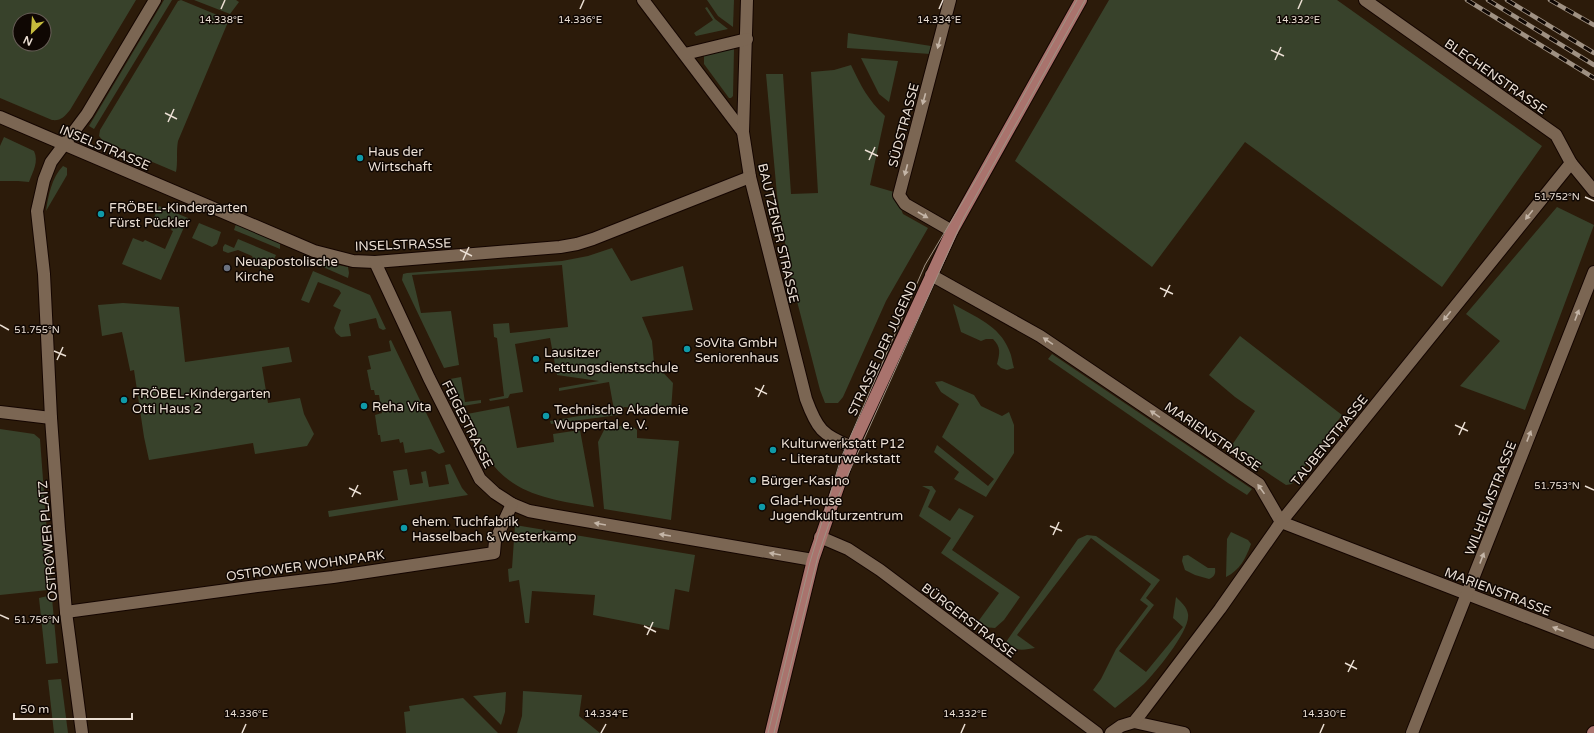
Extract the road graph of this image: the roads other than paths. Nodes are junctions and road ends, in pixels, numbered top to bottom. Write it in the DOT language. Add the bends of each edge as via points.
graph roads {
  1 [pos="156,0"];
  2 [pos="643,0"];
  3 [pos="747,0"];
  4 [pos="950,0"];
  5 [pos="1080,0"];
  6 [pos="1364,0"];
  7 [pos="747,39"];
  8 [pos="685,54"];
  9 [pos="0,117"];
  10 [pos="743,132"];
  11 [pos="64,145"];
  12 [pos="1571,163"];
  13 [pos="750,177"];
  14 [pos="1594,191"];
  15 [pos="952,231"];
  16 [pos="375,262"];
  17 [pos="1594,272"];
  18 [pos="931,275"];
  19 [pos="0,412"];
  20 [pos="51,418"];
  21 [pos="852,447"];
  22 [pos="512,504"];
  23 [pos="1281,522"];
  24 [pos="820,537"];
  25 [pos="813,560"];
  26 [pos="1468,594"];
  27 [pos="66,612"];
  28 [pos="1594,643"];
  29 [pos="1134,722"];
  30 [pos="82,733"];
  31 [pos="771,733"];
  32 [pos="1097,733"];
  33 [pos="1112,733"];
  34 [pos="1184,733"];
  35 [pos="1412,733"];
  1 -- 11 [label="street, OSTROWER PLATZ"];
  2 -- 8 [label="street"];
  3 -- 7 [label="street, BAUTZENER STRASSE"];
  4 -- 15 [label="street, SÜDSTRASSE, one-way" via="899,194 905,204"];
  5 -- 15 [label="main road, STRASSE DER JUGEND"];
  6 -- 12 [label="street, BLECHENSTRASSE" via="1556,135"];
  7 -- 8 [label="street"];
  7 -- 10 [label="street, BAUTZENER STRASSE"];
  8 -- 10 [label="street"];
  9 -- 11 [label="street, INSELSTRASSE"];
  10 -- 13 [label="street, BAUTZENER STRASSE"];
  11 -- 16 [label="street, INSELSTRASSE" via="319,253 353,261"];
  11 -- 20 [label="street, OSTROWER PLATZ" via="51,162 37,211 44,274"];
  12 -- 14 [label="street, BLECHENSTRASSE"];
  12 -- 23 [label="street, TAUBENSTRASSE, one-way"];
  13 -- 16 [label="street, INSELSTRASSE" via="572,245"];
  13 -- 21 [label="street, BAUTZENER STRASSE" via="788,335 813,420 830,436"];
  15 -- 18 [label="main road, STRASSE DER JUGEND"];
  16 -- 22 [label="street, FEIGESTRASSE" via="432,384 480,478 495,493"];
  26 -- 17 [label="street, WILHELMSTRASSE, one-way"];
  18 -- 21 [label="main road, STRASSE DER JUGEND"];
  23 -- 18 [label="street, MARIENSTRASSE, one-way" via="1259,484 1040,336"];
  19 -- 20 [label="street"];
  20 -- 27 [label="street, OSTROWER PLATZ"];
  21 -- 24 [label="main road, STRASSE DER JUGEND"];
  25 -- 22 [label="street, FEIGESTRASSE, one-way" via="529,511"];
  22 -- 27 [label="street, OSTROWER WOHNPARK" via="495,541 494,552 333,577"];
  23 -- 26 [label="street, MARIENSTRASSE"];
  23 -- 29 [label="street, TAUBENSTRASSE"];
  24 -- 25 [label="main road, STRASSE DER JUGEND"];
  24 -- 32 [label="street, BÜRGERSTRASSE" via="848,549 880,570"];
  25 -- 31 [label="main road, STRASSE DER JUGEND"];
  28 -- 26 [label="street, MARIENSTRASSE, one-way"];
  26 -- 35 [label="street, WILHELMSTRASSE"];
  27 -- 30 [label="street, OSTROWER PLATZ"];
  29 -- 33 [label="street, TAUBENSTRASSE" via="1121,726"];
  29 -- 34 [label="street"];
}
